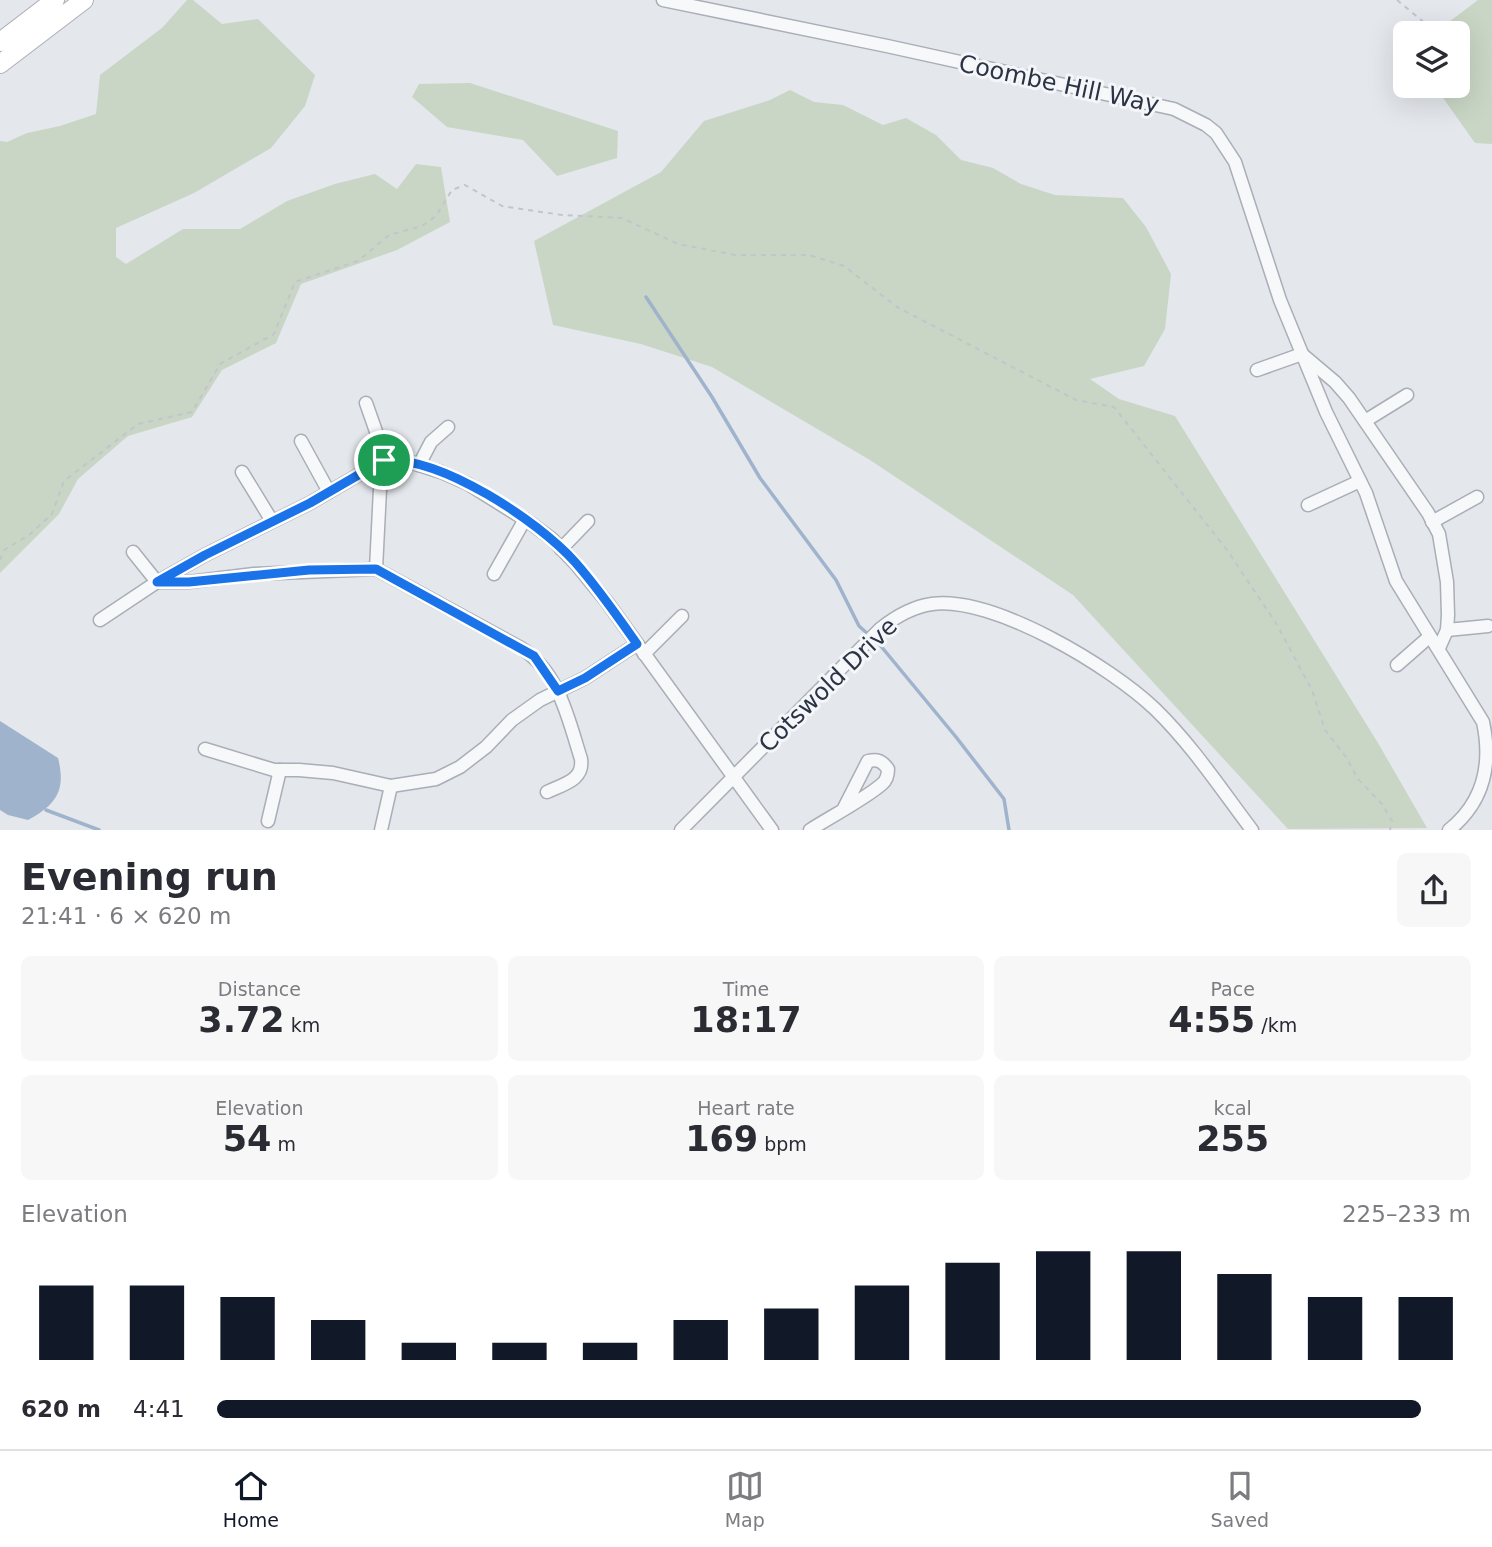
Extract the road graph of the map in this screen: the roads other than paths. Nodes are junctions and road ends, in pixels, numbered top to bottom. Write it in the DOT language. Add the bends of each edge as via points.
graph roads {
  1 [pos="55,0"];
  2 [pos="84,0"];
  3 [pos="663,0"];
  4 [pos="0,42"];
  5 [pos="0,64"];
  6 [pos="1302,354"];
  7 [pos="1256,370"];
  8 [pos="1341,389"];
  9 [pos="1407,395"];
  10 [pos="366,403"];
  11 [pos="1322,403"];
  12 [pos="1365,421"];
  13 [pos="448,427"];
  14 [pos="301,441"];
  15 [pos="384,460"];
  16 [pos="419,465"];
  17 [pos="242,472"];
  18 [pos="1360,481"];
  19 [pos="329,492"];
  20 [pos="1477,498"];
  21 [pos="1308,505"];
  22 [pos="525,519"];
  23 [pos="588,521"];
  24 [pos="272,522"];
  25 [pos="1432,522"];
  26 [pos="561,549"];
  27 [pos="133,552"];
  28 [pos="205,555"];
  29 [pos="376,569"];
  30 [pos="494,574"];
  31 [pos="212,579"];
  32 [pos="157,582"];
  33 [pos="682,616"];
  34 [pos="100,620"];
  35 [pos="1488,626"];
  36 [pos="1447,630"];
  37 [pos="1430,637"];
  38 [pos="1439,648"];
  39 [pos="641,649"];
  40 [pos="1397,665"];
  41 [pos="558,691"];
  42 [pos="205,749"];
  43 [pos="280,770"];
  44 [pos="734,778"];
  45 [pos="391,786"];
  46 [pos="547,792"];
  47 [pos="844,808"];
  48 [pos="268,821"];
  49 [pos="381,830"];
  50 [pos="681,830"];
  51 [pos="772,830"];
  52 [pos="810,830"];
  53 [pos="1252,830"];
  54 [pos="1449,830"];
  1 -- 4 [label="main road"];
  2 -- 5 [label="main road"];
  3 -- 6 [label="street, Coombe Hill Way" via="1174,109 1198,121 1216,133 1235,162"];
  6 -- 7 [label="street"];
  6 -- 8 [label="street, Coombe Hill Way"];
  6 -- 11 [label="street, Coombe Hill Way"];
  8 -- 11 [label="street" via="1329,393"];
  8 -- 12 [label="street, Coombe Hill Way"];
  9 -- 12 [label="street"];
  10 -- 15 [label="street"];
  11 -- 18 [label="street, Coombe Hill Way"];
  12 -- 25 [label="street, Coombe Hill Way"];
  13 -- 16 [label="street" via="432,442"];
  14 -- 19 [label="street"];
  15 -- 16 [label="street"];
  15 -- 19 [label="street"];
  15 -- 29 [label="street"];
  16 -- 22 [label="street" via="468,484"];
  17 -- 24 [label="street"];
  18 -- 21 [label="street"];
  18 -- 37 [label="street, Coombe Hill Way" via="1396,581"];
  19 -- 24 [label="street"];
  20 -- 25 [label="street"];
  22 -- 26 [label="street"];
  22 -- 30 [label="street"];
  23 -- 26 [label="street"];
  24 -- 28 [label="street"];
  25 -- 36 [label="street, Coombe Hill Way" via="1443,551"];
  26 -- 39 [label="street"];
  27 -- 32 [label="street"];
  28 -- 31 [label="street"];
  28 -- 32 [label="street"];
  29 -- 31 [label="street"];
  29 -- 41 [label="street" via="534,656"];
  31 -- 32 [label="street"];
  32 -- 34 [label="street"];
  33 -- 39 [label="street"];
  35 -- 36 [label="street"];
  36 -- 38 [label="street, Coombe Hill Way"];
  37 -- 38 [label="street, Coombe Hill Way"];
  37 -- 40 [label="street"];
  38 -- 54 [label="street, Coombe Hill Way" via="1483,722 1490,749 1488,778 1480,795"];
  39 -- 41 [label="street"];
  39 -- 44 [label="street"];
  41 -- 45 [label="street" via="512,720 460,767 436,779"];
  41 -- 46 [label="street" via="582,768 575,779"];
  42 -- 43 [label="street"];
  43 -- 45 [label="street" via="333,773"];
  43 -- 48 [label="street"];
  44 -- 50 [label="street, Cotswold Drive"];
  44 -- 51 [label="street"];
  44 -- 53 [label="street, Cotswold Drive" via="896,616 920,606 959,604 1016,621 1094,661 1125,683 1180,736"];
  45 -- 49 [label="street"];
  47 -- 52 [label="street"];
}
